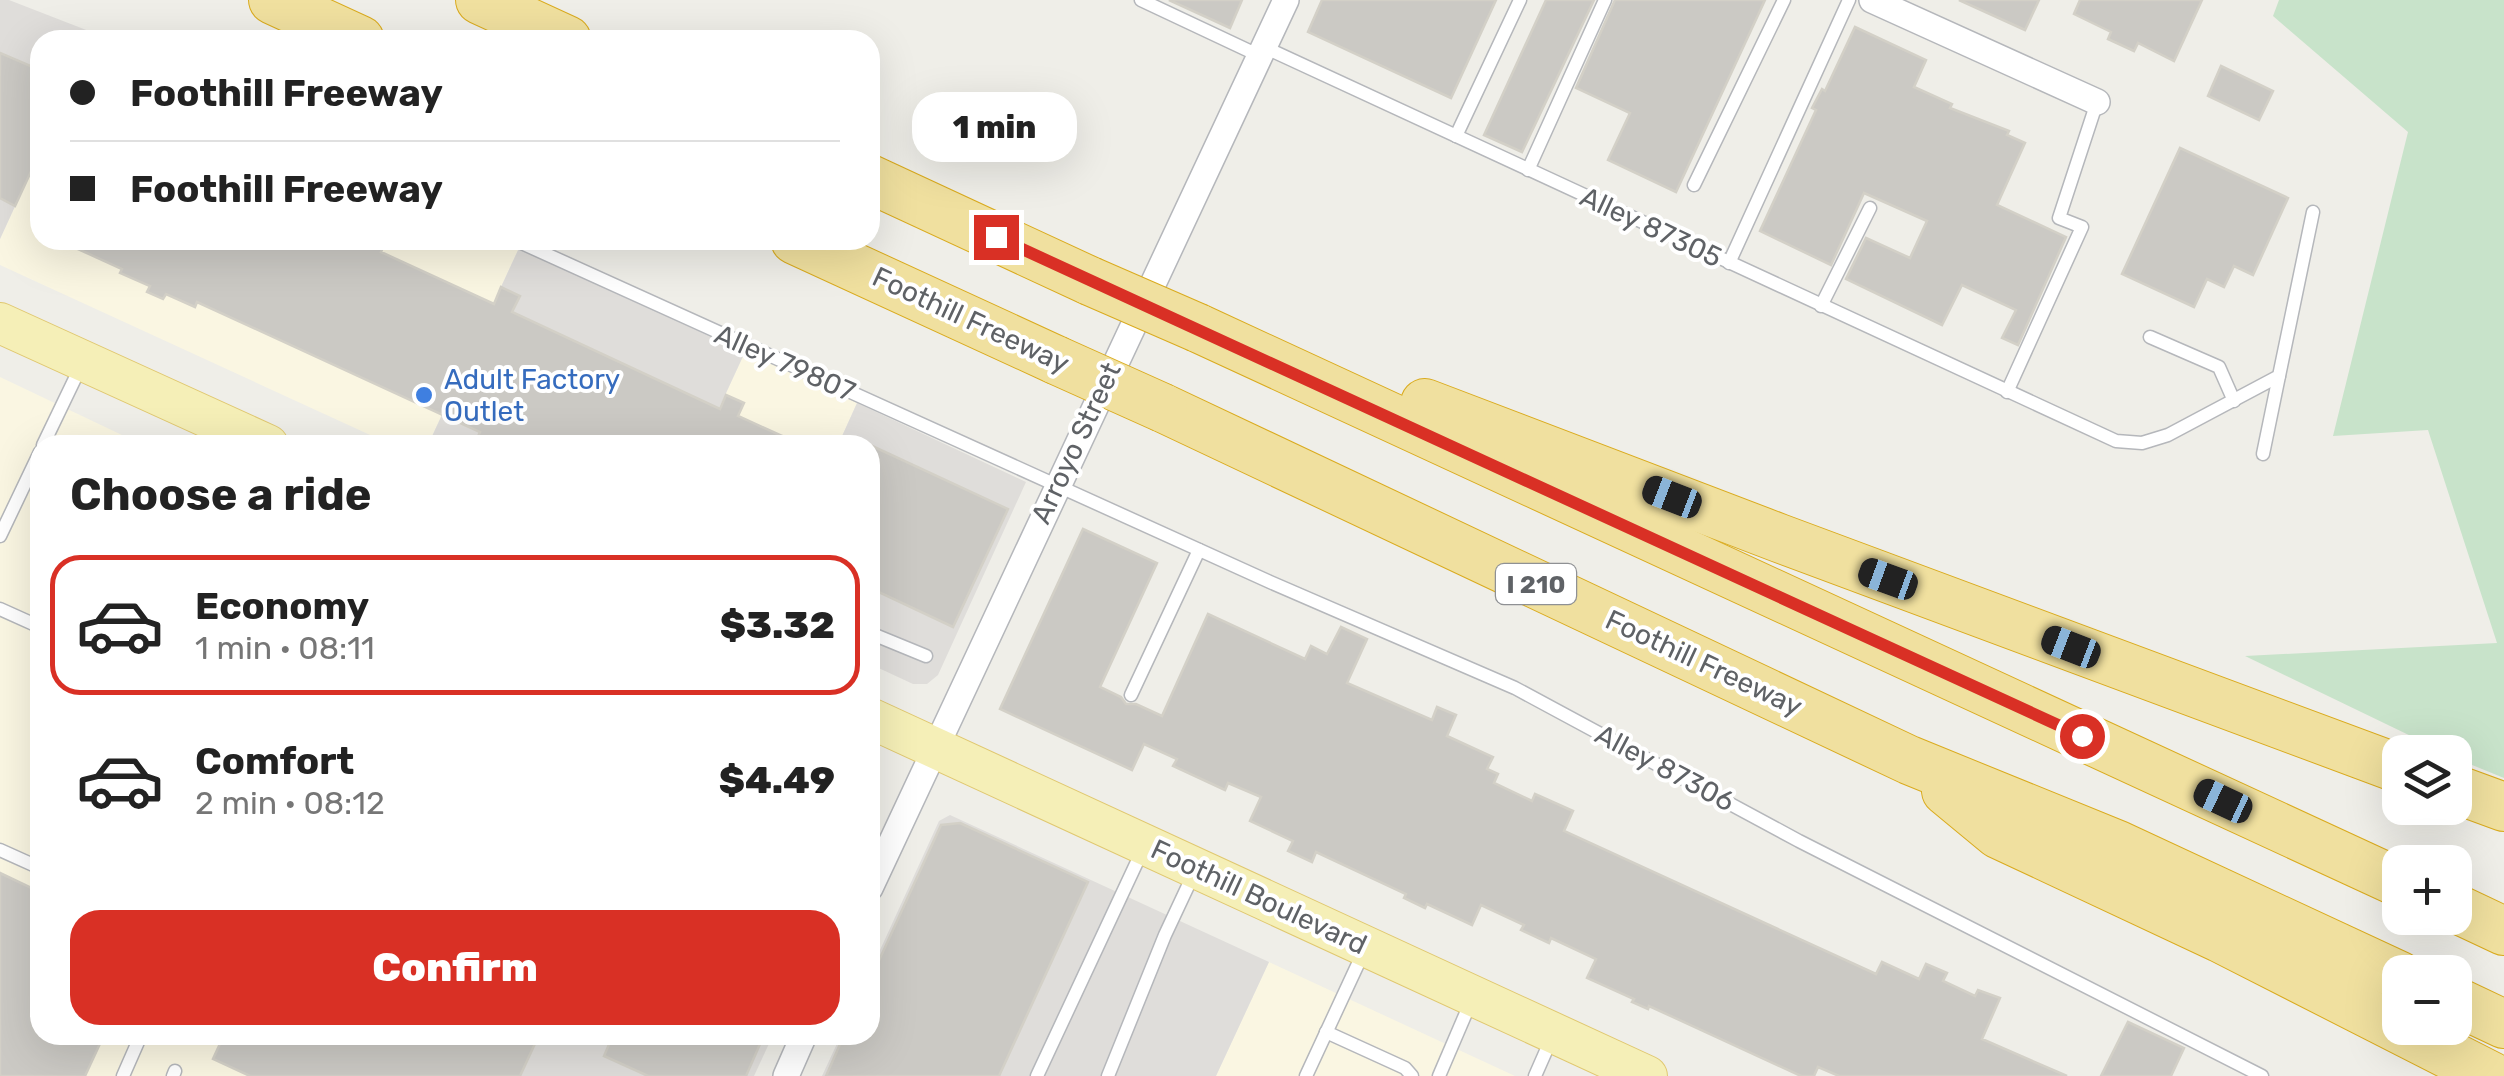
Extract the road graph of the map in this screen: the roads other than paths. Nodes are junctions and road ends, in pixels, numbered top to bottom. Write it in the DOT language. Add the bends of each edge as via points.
graph roads {
  1 [pos="273,0"];
  2 [pos="480,0"];
  3 [pos="1141,0"];
  4 [pos="1286,0"];
  5 [pos="1520,0"];
  6 [pos="1605,0"];
  7 [pos="1784,0"];
  8 [pos="1849,0"];
  9 [pos="1885,3"];
  10 [pos="338,30"];
  11 [pos="545,30"];
  12 [pos="1262,52"];
  13 [pos="2097,102"];
  14 [pos="1456,136"];
  15 [pos="1528,170"];
  16 [pos="880,184"];
  17 [pos="1694,185"];
  18 [pos="1870,208"];
  19 [pos="2314,212"];
  20 [pos="537,250"];
  21 [pos="817,250"];
  22 [pos="1729,263"];
  23 [pos="1821,306"];
  24 [pos="0,323"];
  25 [pos="1198,328"];
  26 [pos="2150,337"];
  27 [pos="83,361"];
  28 [pos="2278,376"];
  29 [pos="2007,392"];
  30 [pos="2234,400"];
  31 [pos="48,435"];
  32 [pos="246,435"];
  33 [pos="2263,454"];
  34 [pos="30,473"];
  35 [pos="1057,484"];
  36 [pos="0,536"];
  37 [pos="1200,550"];
  38 [pos="0,608"];
  39 [pos="30,622"];
  40 [pos="880,637"];
  41 [pos="926,656"];
  42 [pos="1131,695"];
  43 [pos="880,723"];
  44 [pos="934,747"];
  45 [pos="1909,760"];
  46 [pos="2382,762"];
  47 [pos="2472,795"];
  48 [pos="2504,807"];
  49 [pos="1146,844"];
  50 [pos="0,850"];
  51 [pos="30,864"];
  52 [pos="880,866"];
  53 [pos="1196,869"];
  54 [pos="2382,875"];
  55 [pos="2472,916"];
  56 [pos="2504,931"];
  57 [pos="1366,947"];
  58 [pos="2382,968"];
  59 [pos="1473,996"];
  60 [pos="2472,1010"];
  61 [pos="2504,1024"];
  62 [pos="1326,1032"];
  63 [pos="1554,1033"];
  64 [pos="137,1045"];
  65 [pos="800,1045"];
  66 [pos="123,1076"];
  67 [pos="786,1076"];
  68 [pos="1037,1076"];
  69 [pos="1108,1076"];
  70 [pos="1306,1076"];
  71 [pos="1412,1076"];
  72 [pos="1439,1076"];
  73 [pos="1535,1076"];
  74 [pos="1647,1076"];
  75 [pos="2262,1076"];
  76 [pos="2491,1076"];
  1 -- 10 [label="highway"];
  2 -- 11 [label="highway"];
  3 -- 12 [label="lane, Alley 87305"];
  4 -- 12 [label="street, Arroyo Street"];
  5 -- 14 [label="lane"];
  6 -- 15 [label="lane"];
  7 -- 17 [label="lane"];
  8 -- 22 [label="lane"];
  9 -- 13 [label="street"];
  12 -- 14 [label="lane, Alley 87305"];
  12 -- 35 [label="street, Arroyo Street"];
  13 -- 29 [label="lane" via="2059,218 2082,227"];
  14 -- 15 [label="lane, Alley 87305"];
  15 -- 22 [label="lane, Alley 87305"];
  16 -- 25 [label="highway, bridge"];
  18 -- 23 [label="lane"];
  19 -- 28 [label="lane"];
  20 -- 35 [label="lane, Alley 79807"];
  21 -- 45 [label="highway, Foothill Freeway / I 210, bridge"];
  22 -- 23 [label="lane, Alley 87305"];
  23 -- 29 [label="lane, Alley 87305"];
  24 -- 27 [label="main road"];
  25 -- 46 [label="highway" via="1458,414"];
  25 -- 54 [label="highway"];
  26 -- 30 [label="lane" via="2218,366"];
  27 -- 31 [label="lane"];
  27 -- 32 [label="main road"];
  28 -- 30 [label="lane, Alley 87305"];
  28 -- 33 [label="lane"];
  29 -- 30 [label="lane, Alley 87305" via="2116,441 2142,443"];
  34 -- 36 [label="lane"];
  35 -- 37 [label="lane, Alley 87306"];
  35 -- 44 [label="street, Arroyo Street"];
  37 -- 42 [label="lane"];
  37 -- 75 [label="lane, Alley 87306" via="1515,688"];
  38 -- 39 [label="lane"];
  40 -- 41 [label="lane"];
  43 -- 44 [label="main road, Foothill Boulevard"];
  44 -- 49 [label="main road, Foothill Boulevard"];
  44 -- 52 [label="street, Arroyo Street"];
  45 -- 58 [label="highway, Foothill Freeway / I 210" via="2118,845"];
  45 -- 76 [label="highway" via="1998,834"];
  47 -- 48 [label="highway"];
  49 -- 53 [label="main road, Foothill Boulevard"];
  49 -- 68 [label="lane"];
  50 -- 51 [label="lane"];
  53 -- 57 [label="main road, Foothill Boulevard"];
  53 -- 69 [label="lane"];
  55 -- 56 [label="highway"];
  57 -- 59 [label="main road, Foothill Boulevard"];
  57 -- 62 [label="lane"];
  59 -- 63 [label="main road, Foothill Boulevard"];
  59 -- 72 [label="lane"];
  60 -- 61 [label="highway"];
  62 -- 70 [label="lane"];
  62 -- 71 [label="lane"];
  63 -- 73 [label="lane"];
  63 -- 74 [label="main road, Foothill Boulevard"];
  64 -- 66 [label="lane"];
  65 -- 67 [label="street"];
}
